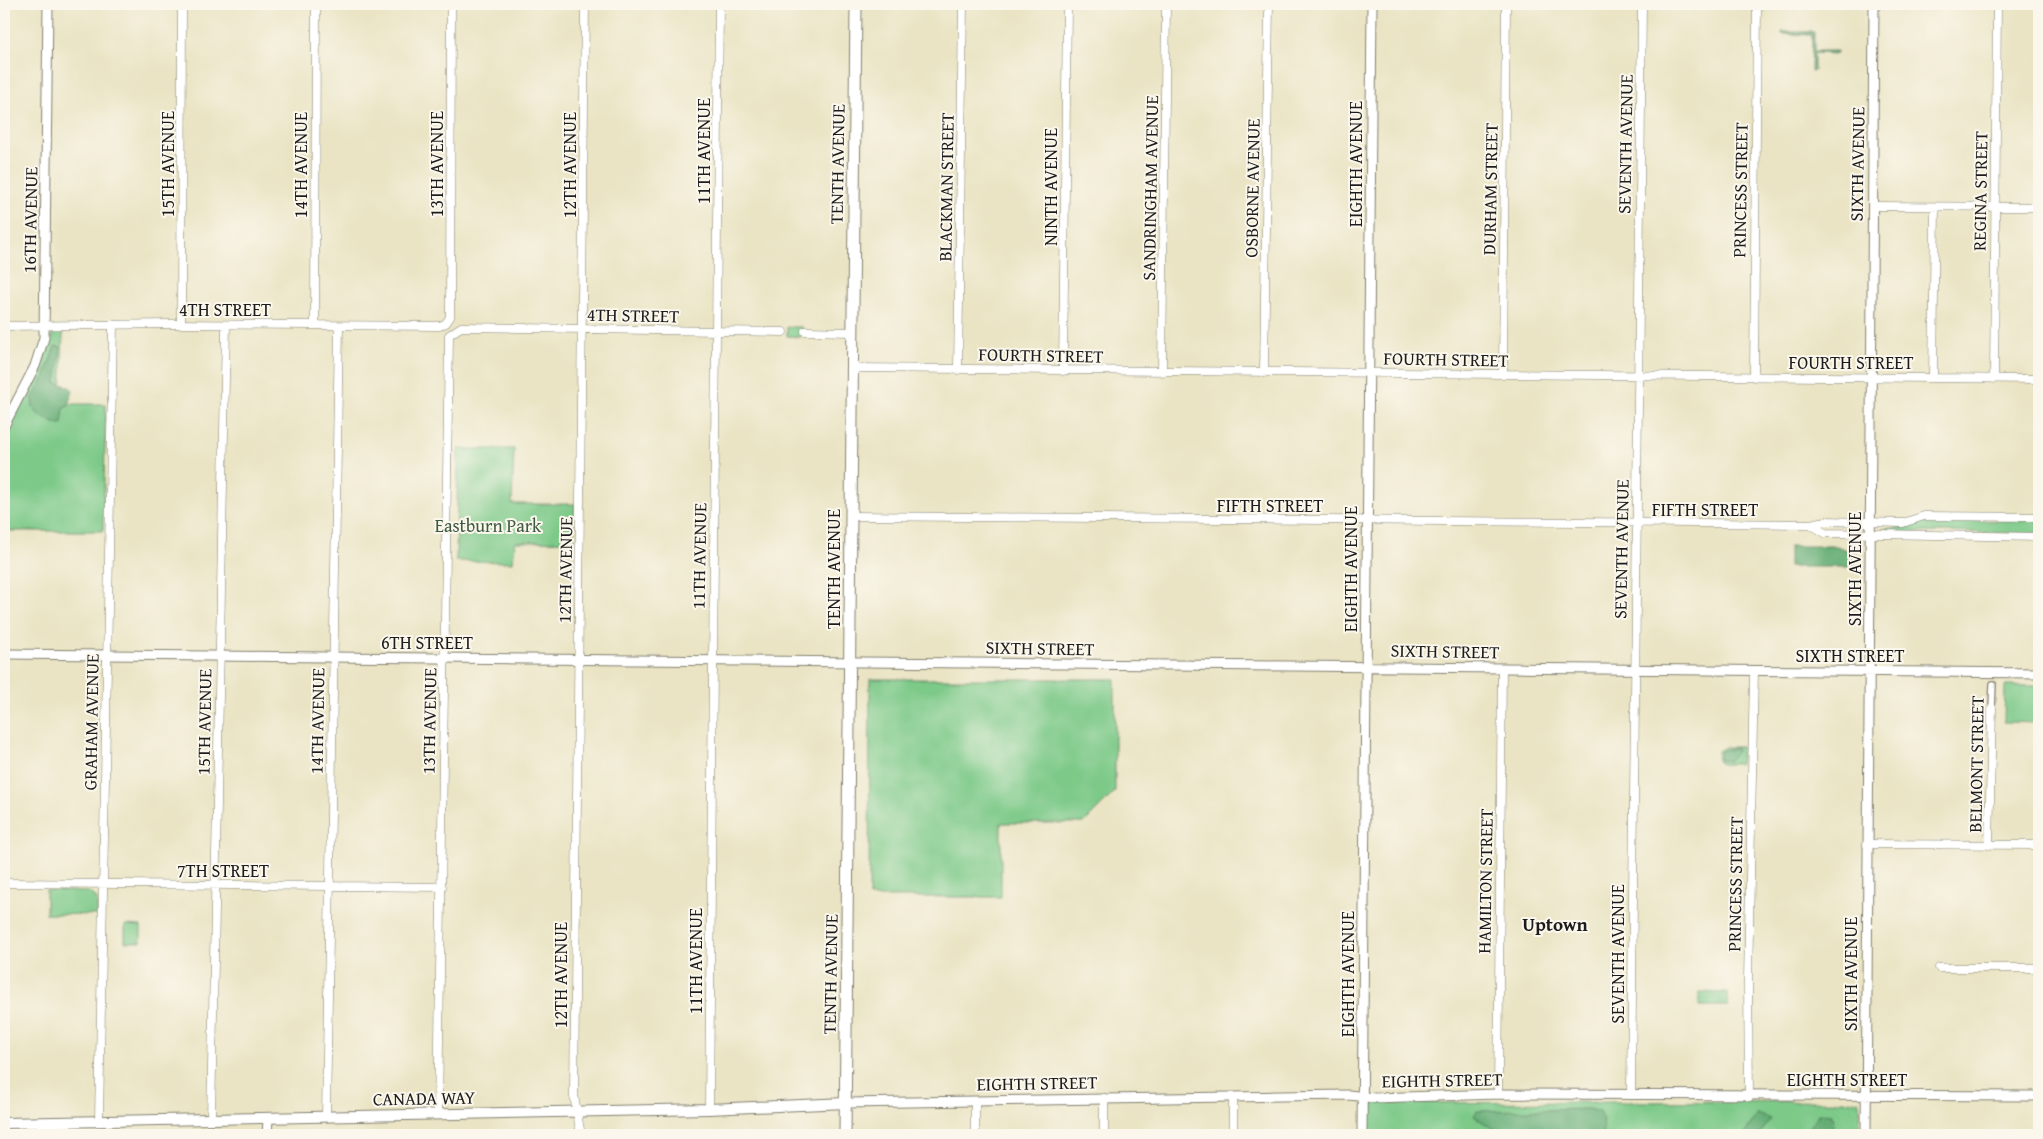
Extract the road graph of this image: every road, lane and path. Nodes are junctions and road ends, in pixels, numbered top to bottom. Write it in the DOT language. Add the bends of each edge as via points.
graph roads {
  1 [pos="48,4"];
  2 [pos="182,4"];
  3 [pos="316,4"];
  4 [pos="451,4"];
  5 [pos="586,4"];
  6 [pos="720,4"];
  7 [pos="856,4"];
  8 [pos="963,4"];
  9 [pos="1067,4"];
  10 [pos="1166,4"];
  11 [pos="1269,4"];
  12 [pos="1372,4"];
  13 [pos="1506,4"];
  14 [pos="1642,4"];
  15 [pos="1757,4"];
  16 [pos="1874,4"];
  17 [pos="1997,4"];
  18 [pos="1873,206"];
  19 [pos="1934,207"];
  20 [pos="1996,207"];
  21 [pos="2039,207"];
  22 [pos="181,324"];
  23 [pos="446,324"];
  24 [pos="113,325"];
  25 [pos="226,325"];
  26 [pos="315,325"];
  27 [pos="4,326"];
  28 [pos="44,326"];
  29 [pos="339,326"];
  30 [pos="583,329"];
  31 [pos="453,330"];
  32 [pos="717,331"];
  33 [pos="783,332"];
  34 [pos="805,332"];
  35 [pos="852,332"];
  36 [pos="852,368"];
  37 [pos="958,370"];
  38 [pos="1063,371"];
  39 [pos="1162,372"];
  40 [pos="1264,372"];
  41 [pos="1369,374"];
  42 [pos="1503,375"];
  43 [pos="1638,376"];
  44 [pos="1754,377"];
  45 [pos="1871,378"];
  46 [pos="1933,378"];
  47 [pos="1994,379"];
  48 [pos="2039,380"];
  49 [pos="4,426"];
  50 [pos="850,516"];
  51 [pos="2039,517"];
  52 [pos="1366,521"];
  53 [pos="1871,522"];
  54 [pos="1637,523"];
  55 [pos="1810,524"];
  56 [pos="1871,535"];
  57 [pos="2039,536"];
  58 [pos="4,654"];
  59 [pos="107,656"];
  60 [pos="220,657"];
  61 [pos="334,657"];
  62 [pos="445,658"];
  63 [pos="578,659"];
  64 [pos="713,660"];
  65 [pos="850,662"];
  66 [pos="1365,667"];
  67 [pos="1502,668"];
  68 [pos="1635,670"];
  69 [pos="1754,671"];
  70 [pos="1869,672"];
  71 [pos="2039,673"];
  72 [pos="1993,684"];
  73 [pos="1992,708"];
  74 [pos="1867,844"];
  75 [pos="1989,844"];
  76 [pos="2039,845"];
  77 [pos="4,883"];
  78 [pos="103,885"];
  79 [pos="216,885"];
  80 [pos="330,886"];
  81 [pos="442,887"];
  82 [pos="1939,968"];
  83 [pos="2039,968"];
  84 [pos="1498,1094"];
  85 [pos="1631,1095"];
  86 [pos="1866,1095"];
  87 [pos="1362,1096"];
  88 [pos="2039,1096"];
  89 [pos="1749,1097"];
  90 [pos="1104,1098"];
  91 [pos="1233,1098"];
  92 [pos="975,1100"];
  93 [pos="846,1103"];
  94 [pos="709,1109"];
  95 [pos="578,1111"];
  96 [pos="438,1114"];
  97 [pos="326,1117"];
  98 [pos="211,1119"];
  99 [pos="268,1119"];
  100 [pos="99,1120"];
  101 [pos="4,1124"];
  102 [pos="267,1135"];
  103 [pos="581,1135"];
  104 [pos="845,1135"];
  105 [pos="975,1135"];
  106 [pos="1104,1135"];
  107 [pos="1233,1135"];
  108 [pos="1362,1135"];
  109 [pos="1866,1135"];
  1 -- 28 [label="street, 16TH AVENUE"];
  2 -- 22 [label="street, 15TH AVENUE"];
  3 -- 26 [label="street, 14TH AVENUE"];
  4 -- 23 [label="street, 13TH AVENUE" via="450,317"];
  5 -- 30 [label="street, 12TH AVENUE"];
  6 -- 32 [label="street, 11TH AVENUE"];
  7 -- 35 [label="main road, TENTH AVENUE"];
  8 -- 37 [label="street, BLACKMAN STREET"];
  9 -- 38 [label="street, NINTH AVENUE"];
  10 -- 39 [label="street, SANDRINGHAM AVENUE"];
  11 -- 40 [label="street, OSBORNE AVENUE"];
  12 -- 41 [label="street, EIGHTH AVENUE"];
  13 -- 42 [label="street, DURHAM STREET"];
  14 -- 43 [label="street, SEVENTH AVENUE"];
  15 -- 44 [label="street, PRINCESS STREET"];
  16 -- 18 [label="street, SIXTH AVENUE"];
  17 -- 20 [label="street, REGINA STREET"];
  18 -- 19 [label="street"];
  18 -- 45 [label="street, SIXTH AVENUE"];
  19 -- 20 [label="street"];
  19 -- 46 [label="street"];
  20 -- 21 [label="street"];
  20 -- 47 [label="street, REGINA STREET"];
  22 -- 24 [label="street, 4TH STREET"];
  22 -- 25 [label="street, 4TH STREET"];
  23 -- 29 [label="street, 4TH STREET"];
  24 -- 28 [label="street, 4TH STREET"];
  24 -- 59 [label="street, GRAHAM AVENUE"];
  25 -- 26 [label="street, 4TH STREET"];
  25 -- 60 [label="street, 15TH AVENUE"];
  26 -- 29 [label="street, 4TH STREET"];
  27 -- 28 [label="street, 4TH STREET"];
  28 -- 49 [label="street, 16TH AVENUE" via="43,344 35,366"];
  29 -- 61 [label="street, 14TH AVENUE"];
  30 -- 31 [label="street, 4TH STREET"];
  30 -- 32 [label="street, 4TH STREET"];
  30 -- 63 [label="street, 12TH AVENUE"];
  31 -- 62 [label="street, 13TH AVENUE" via="448,340"];
  32 -- 33 [label="street, 4TH STREET"];
  32 -- 64 [label="street, 11TH AVENUE"];
  34 -- 35 [label="street"];
  35 -- 36 [label="main road, TENTH AVENUE"];
  36 -- 37 [label="street, FOURTH STREET"];
  36 -- 50 [label="main road, TENTH AVENUE"];
  37 -- 38 [label="street, FOURTH STREET"];
  38 -- 39 [label="street, FOURTH STREET"];
  39 -- 40 [label="street, FOURTH STREET"];
  40 -- 41 [label="street, FOURTH STREET"];
  41 -- 42 [label="street, FOURTH STREET"];
  41 -- 52 [label="street, EIGHTH AVENUE"];
  42 -- 43 [label="street, FOURTH STREET"];
  43 -- 44 [label="street, FOURTH STREET"];
  43 -- 54 [label="street, SEVENTH AVENUE"];
  44 -- 45 [label="street, FOURTH STREET"];
  45 -- 46 [label="street, FOURTH STREET"];
  45 -- 53 [label="street, SIXTH AVENUE"];
  46 -- 47 [label="street, FOURTH STREET"];
  47 -- 48 [label="street, FOURTH STREET"];
  50 -- 52 [label="street, FIFTH STREET"];
  50 -- 65 [label="main road, TENTH AVENUE"];
  51 -- 53 [label="street, FIFTH STREET" via="1924,516 1903,523"];
  52 -- 54 [label="street, FIFTH STREET"];
  52 -- 66 [label="street, EIGHTH AVENUE"];
  53 -- 55 [label="street, FIFTH STREET"];
  53 -- 56 [label="street, SIXTH AVENUE"];
  54 -- 55 [label="street, FIFTH STREET"];
  54 -- 68 [label="street, SEVENTH AVENUE"];
  55 -- 56 [label="street, FIFTH STREET" via="1825,533"];
  56 -- 57 [label="street, FIFTH STREET"];
  56 -- 70 [label="street, SIXTH AVENUE"];
  58 -- 59 [label="street, 6TH STREET"];
  59 -- 60 [label="street, 6TH STREET"];
  59 -- 78 [label="street, GRAHAM AVENUE"];
  60 -- 61 [label="street, 6TH STREET"];
  60 -- 79 [label="street, 15TH AVENUE"];
  61 -- 62 [label="street, 6TH STREET"];
  61 -- 80 [label="street, 14TH AVENUE"];
  62 -- 63 [label="street, 6TH STREET"];
  62 -- 81 [label="street, 13TH AVENUE"];
  63 -- 64 [label="street, 6TH STREET"];
  63 -- 95 [label="street, 12TH AVENUE" via="574,1096"];
  64 -- 65 [label="street, 6TH STREET"];
  64 -- 94 [label="street, 11TH AVENUE"];
  65 -- 66 [label="street, SIXTH STREET"];
  65 -- 93 [label="main road, TENTH AVENUE"];
  66 -- 67 [label="street, SIXTH STREET"];
  66 -- 87 [label="street, EIGHTH AVENUE"];
  67 -- 68 [label="street, SIXTH STREET"];
  67 -- 84 [label="street, HAMILTON STREET"];
  68 -- 69 [label="street, SIXTH STREET"];
  68 -- 85 [label="street, SEVENTH AVENUE"];
  69 -- 70 [label="street, SIXTH STREET"];
  69 -- 89 [label="street, PRINCESS STREET"];
  70 -- 71 [label="street, SIXTH STREET"];
  70 -- 74 [label="street, SIXTH AVENUE"];
  72 -- 73 [label="street, BELMONT STREET"];
  73 -- 75 [label="street, BELMONT STREET"];
  74 -- 75 [label="street"];
  74 -- 86 [label="street, SIXTH AVENUE"];
  75 -- 76 [label="street"];
  77 -- 78 [label="street, 7TH STREET"];
  78 -- 79 [label="street, 7TH STREET"];
  78 -- 100 [label="street, GRAHAM AVENUE"];
  79 -- 80 [label="street, 7TH STREET"];
  79 -- 98 [label="street, 15TH AVENUE"];
  80 -- 81 [label="street, 7TH STREET"];
  80 -- 97 [label="street, 14TH AVENUE"];
  81 -- 96 [label="street, 13TH AVENUE"];
  82 -- 83 [label="street"];
  84 -- 85 [label="street, EIGHTH STREET"];
  84 -- 87 [label="street, EIGHTH STREET"];
  85 -- 89 [label="street, EIGHTH STREET"];
  86 -- 88 [label="street, EIGHTH STREET"];
  86 -- 89 [label="street, EIGHTH STREET"];
  86 -- 109 [label="street, SIXTH AVENUE"];
  87 -- 91 [label="street, EIGHTH STREET"];
  87 -- 108 [label="street, EIGHTH AVENUE"];
  90 -- 91 [label="street, EIGHTH STREET"];
  90 -- 92 [label="street, EIGHTH STREET"];
  90 -- 106 [label="street"];
  91 -- 107 [label="street"];
  92 -- 93 [label="street, EIGHTH STREET"];
  92 -- 105 [label="street"];
  93 -- 94 [label="main road, CANADA WAY"];
  93 -- 104 [label="main road, TENTH AVENUE"];
  94 -- 95 [label="main road, CANADA WAY"];
  95 -- 96 [label="main road, CANADA WAY"];
  95 -- 103 [label="street, 12TH AVENUE"];
  96 -- 97 [label="main road, CANADA WAY"];
  97 -- 99 [label="main road, CANADA WAY"];
  98 -- 99 [label="main road, CANADA WAY"];
  98 -- 100 [label="main road, CANADA WAY"];
  99 -- 102 [label="street"];
  100 -- 101 [label="main road, CANADA WAY"];
}
